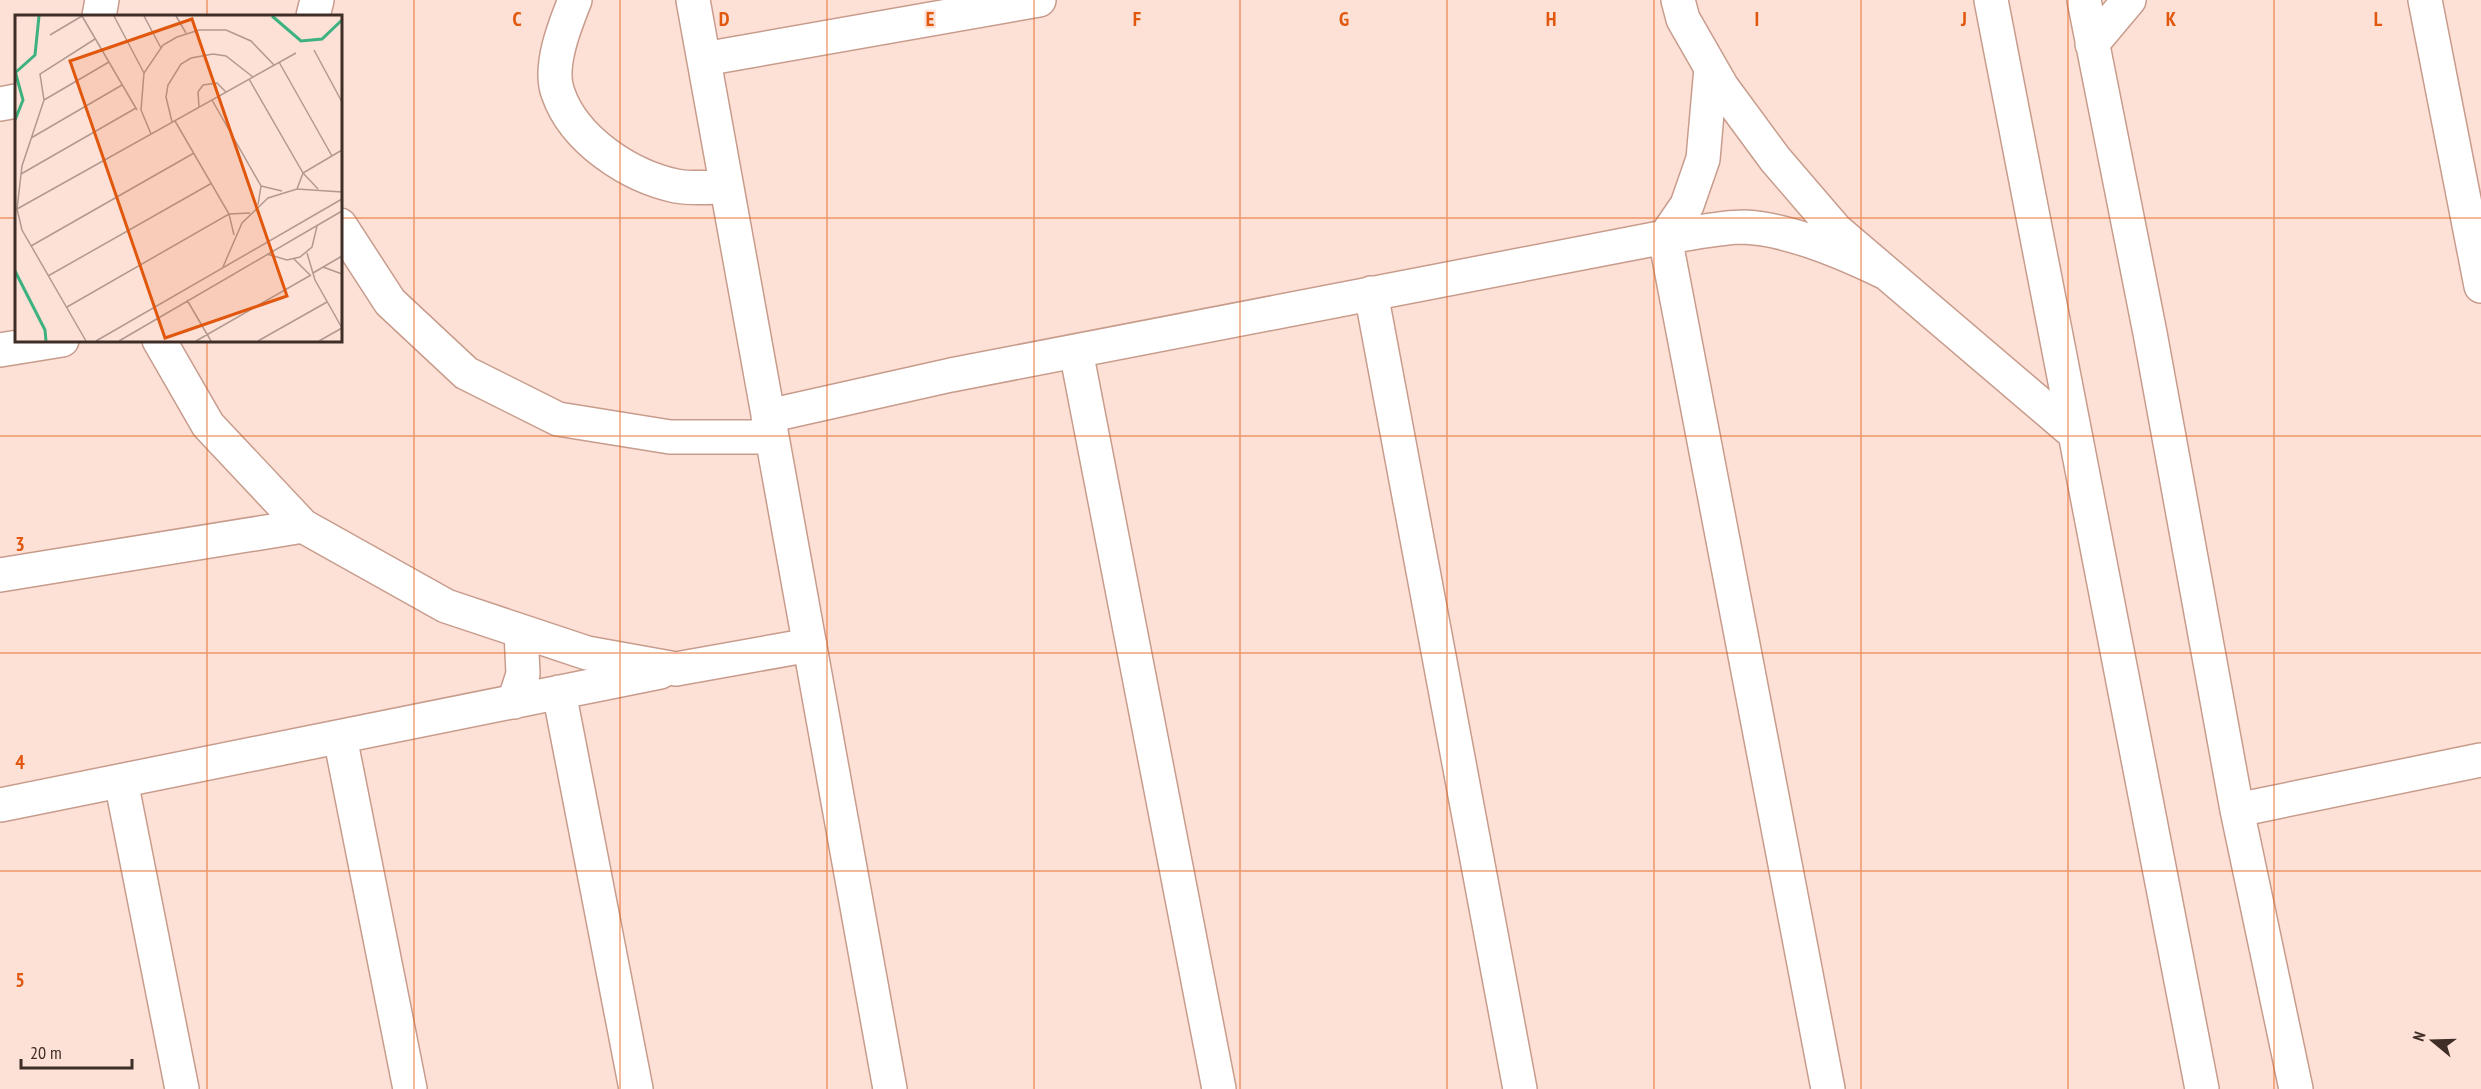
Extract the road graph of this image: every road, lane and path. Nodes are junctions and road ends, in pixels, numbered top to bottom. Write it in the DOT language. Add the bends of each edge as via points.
graph roads {
  1 [pos="102,0"];
  2 [pos="317,0"];
  3 [pos="575,0"];
  4 [pos="693,0"];
  5 [pos="1039,0"];
  6 [pos="1678,0"];
  7 [pos="1990,0"];
  8 [pos="2084,0"];
  9 [pos="2129,0"];
  10 [pos="2425,0"];
  11 [pos="99,15"];
  12 [pos="314,15"];
  13 [pos="2092,44"];
  14 [pos="704,59"];
  15 [pos="1711,68"];
  16 [pos="15,101"];
  17 [pos="0,104"];
  18 [pos="726,187"];
  19 [pos="342,228"];
  20 [pos="1665,237"];
  21 [pos="1886,273"];
  22 [pos="2481,286"];
  23 [pos="1371,294"];
  24 [pos="50,342"];
  25 [pos="160,342"];
  26 [pos="0,350"];
  27 [pos="1076,351"];
  28 [pos="770,426"];
  29 [pos="2074,434"];
  30 [pos="303,526"];
  31 [pos="0,575"];
  32 [pos="521,631"];
  33 [pos="810,645"];
  34 [pos="676,669"];
  35 [pos="559,693"];
  36 [pos="514,702"];
  37 [pos="340,736"];
  38 [pos="2481,760"];
  39 [pos="122,781"];
  40 [pos="0,805"];
  41 [pos="2237,810"];
  42 [pos="182,1089"];
  43 [pos="410,1089"];
  44 [pos="636,1089"];
  45 [pos="890,1089"];
  46 [pos="1219,1089"];
  47 [pos="1520,1089"];
  48 [pos="1828,1089"];
  49 [pos="2202,1089"];
  50 [pos="2296,1089"];
  1 -- 11 [label="street"];
  2 -- 12 [label="street"];
  3 -- 18 [label="street" via="556,60 557,92 572,118 602,153 638,173 677,186"];
  4 -- 14 [label="street"];
  5 -- 14 [label="street"];
  6 -- 15 [label="street" via="1683,19"];
  7 -- 29 [label="street"];
  8 -- 13 [label="street"];
  9 -- 13 [label="street"];
  10 -- 22 [label="street"];
  13 -- 41 [label="street" via="2150,333"];
  14 -- 18 [label="street"];
  15 -- 20 [label="street" via="1703,159 1687,205"];
  15 -- 21 [label="street" via="1775,159 1836,230"];
  16 -- 17 [label="street"];
  18 -- 28 [label="street"];
  19 -- 28 [label="street" via="390,302 466,373 558,419 670,437"];
  20 -- 21 [label="street" via="1744,227 1834,250"];
  20 -- 23 [label="street"];
  20 -- 48 [label="street"];
  21 -- 29 [label="street"];
  23 -- 27 [label="street"];
  23 -- 47 [label="street"];
  24 -- 26 [label="street"];
  25 -- 30 [label="street" via="208,425"];
  27 -- 28 [label="street" via="951,375"];
  27 -- 46 [label="street"];
  28 -- 33 [label="street"];
  29 -- 49 [label="street"];
  30 -- 31 [label="street"];
  30 -- 32 [label="street" via="446,606"];
  32 -- 34 [label="street" via="586,653"];
  32 -- 36 [label="street" via="523,674"];
  33 -- 34 [label="street"];
  33 -- 45 [label="street"];
  34 -- 35 [label="street"];
  35 -- 36 [label="street"];
  35 -- 44 [label="street"];
  36 -- 37 [label="street"];
  37 -- 39 [label="street"];
  37 -- 43 [label="street"];
  38 -- 41 [label="street"];
  39 -- 40 [label="street"];
  39 -- 42 [label="street"];
  41 -- 50 [label="street"];
}
